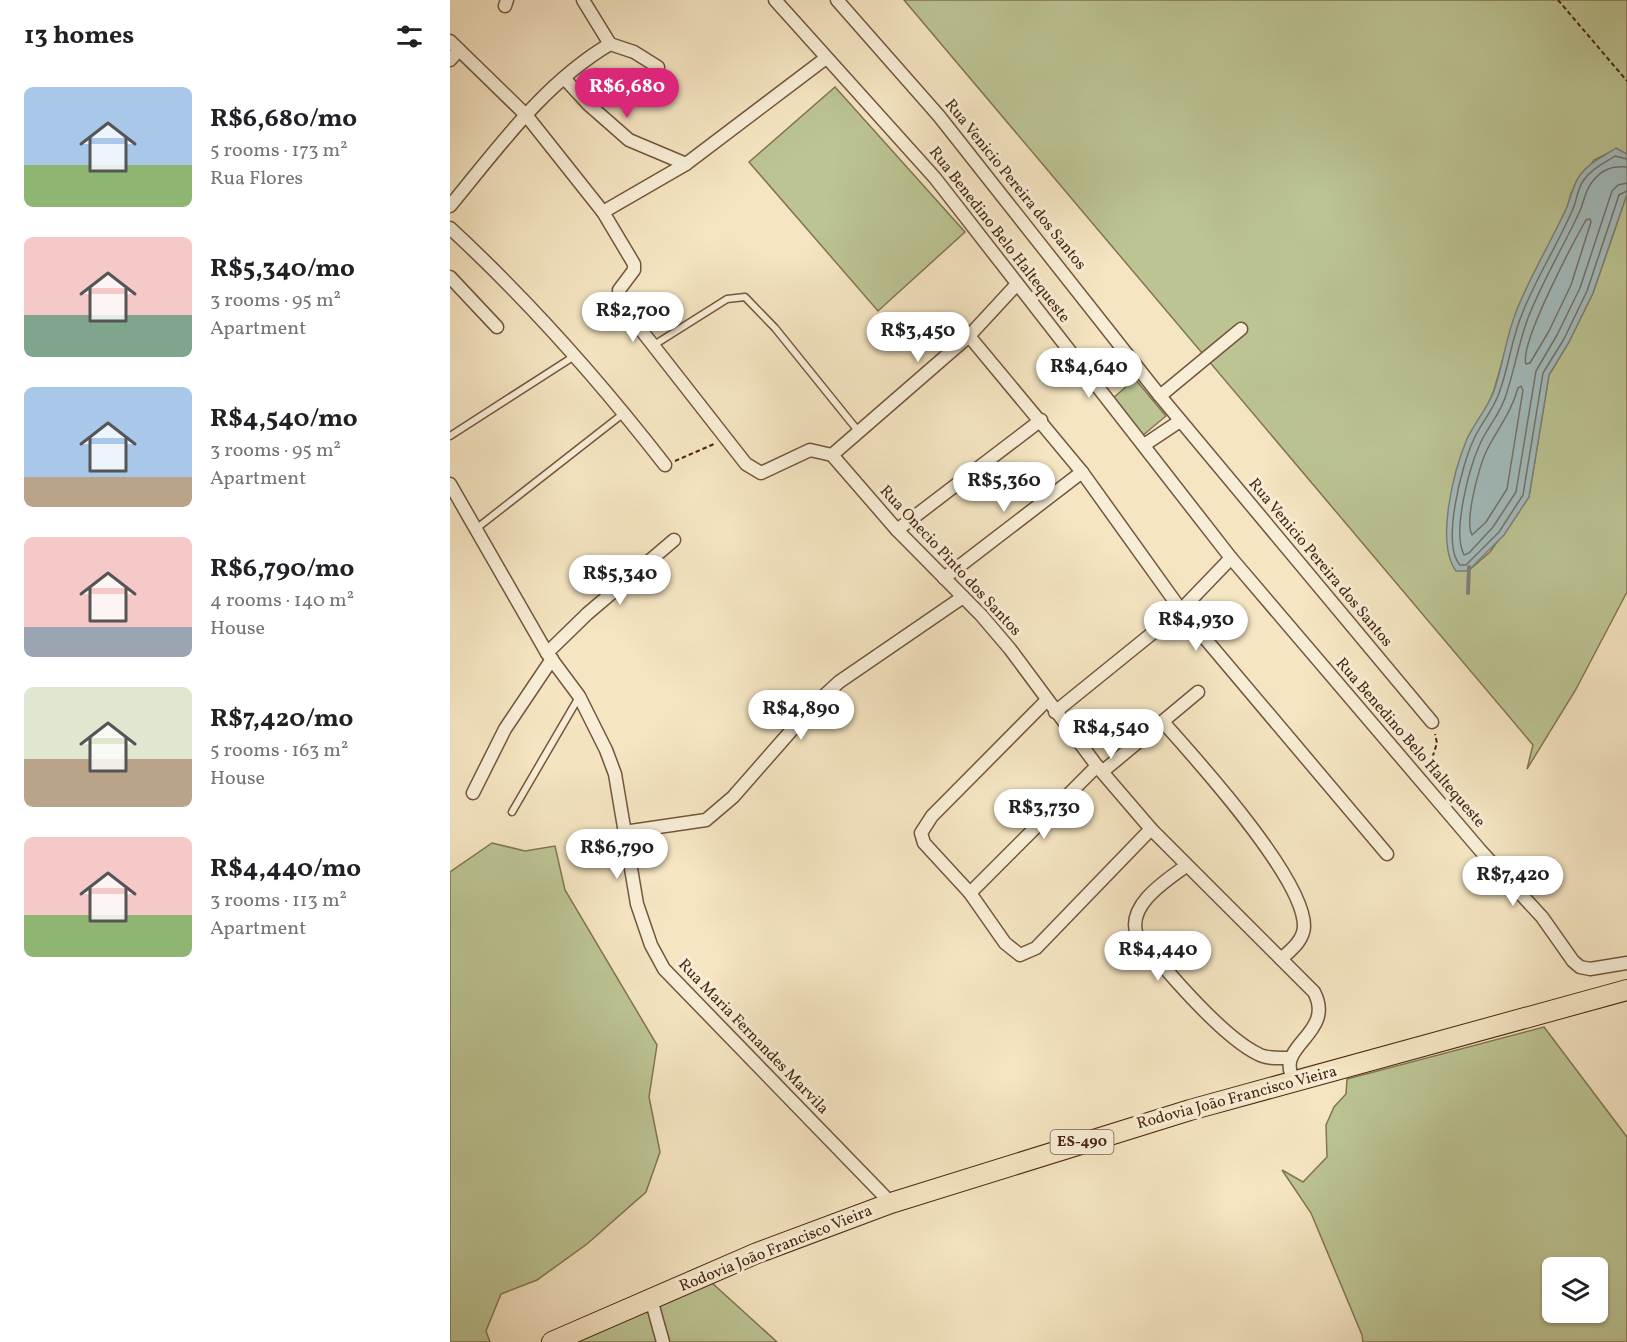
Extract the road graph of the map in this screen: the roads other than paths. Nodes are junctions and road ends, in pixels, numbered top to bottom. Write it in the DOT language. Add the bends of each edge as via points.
graph roads {
  1 [pos="583,0"];
  2 [pos="774,0"];
  3 [pos="837,0"];
  4 [pos="610,44"];
  5 [pos="454,45"];
  6 [pos="826,58"];
  7 [pos="450,60"];
  8 [pos="658,67"];
  9 [pos="564,78"];
  10 [pos="526,115"];
  11 [pos="686,164"];
  12 [pos="450,206"];
  13 [pos="603,212"];
  14 [pos="450,228"];
  15 [pos="450,277"];
  16 [pos="1017,284"];
  17 [pos="497,327"];
  18 [pos="1241,329"];
  19 [pos="969,336"];
  20 [pos="654,345"];
  21 [pos="576,355"];
  22 [pos="1160,396"];
  23 [pos="624,413"];
  24 [pos="1041,420"];
  25 [pos="1180,421"];
  26 [pos="859,433"];
  27 [pos="450,436"];
  28 [pos="1144,445"];
  29 [pos="832,456"];
  30 [pos="665,465"];
  31 [pos="1082,472"];
  32 [pos="450,484"];
  33 [pos="477,528"];
  34 [pos="897,530"];
  35 [pos="674,540"];
  36 [pos="1231,558"];
  37 [pos="944,578"];
  38 [pos="963,597"];
  39 [pos="1181,610"];
  40 [pos="550,656"];
  41 [pos="1198,692"];
  42 [pos="579,696"];
  43 [pos="1047,700"];
  44 [pos="1055,712"];
  45 [pos="1163,722"];
  46 [pos="1432,722"];
  47 [pos="1099,769"];
  48 [pos="473,793"];
  49 [pos="512,812"];
  50 [pos="1151,829"];
  51 [pos="624,832"];
  52 [pos="1387,854"];
  53 [pos="1186,866"];
  54 [pos="970,893"];
  55 [pos="1281,959"];
  56 [pos="1627,963"];
  57 [pos="1627,990"];
  58 [pos="1289,1058"];
  59 [pos="1296,1082"];
  60 [pos="891,1203"];
  61 [pos="651,1299"];
  62 [pos="552,1342"];
  63 [pos="663,1342"];
  1 -- 4 [label="street"];
  2 -- 6 [label="street, Rua Benedino Belo Haltequeste"];
  3 -- 22 [label="street, Rua Venicio Pereira dos Santos" via="939,116"];
  4 -- 8 [label="street" via="634,52"];
  4 -- 9 [label="street"];
  5 -- 7 [label="street"];
  5 -- 10 [label="street"];
  6 -- 11 [label="street"];
  6 -- 16 [label="street, Rua Benedino Belo Haltequeste" via="934,178"];
  9 -- 10 [label="street"];
  9 -- 11 [label="street" via="629,140"];
  10 -- 12 [label="street"];
  10 -- 13 [label="street"];
  11 -- 13 [label="street"];
  13 -- 20 [label="street" via="634,264 619,290 620,303"];
  14 -- 21 [label="street" via="504,278"];
  15 -- 17 [label="street"];
  16 -- 19 [label="street"];
  16 -- 28 [label="street, Rua Benedino Belo Haltequeste"];
  18 -- 22 [label="street"];
  19 -- 24 [label="street"];
  19 -- 26 [label="street"];
  20 -- 26 [label="lane" via="727,299 745,297 775,328"];
  20 -- 29 [label="street" via="746,464 761,472 810,450"];
  21 -- 23 [label="street"];
  21 -- 27 [label="lane"];
  22 -- 25 [label="street, Rua Venicio Pereira dos Santos"];
  23 -- 30 [label="street"];
  23 -- 33 [label="lane"];
  24 -- 31 [label="street"];
  24 -- 34 [label="street"];
  25 -- 28 [label="street"];
  25 -- 46 [label="street, Rua Venicio Pereira dos Santos"];
  26 -- 29 [label="street"];
  28 -- 36 [label="street, Rua Benedino Belo Haltequeste"];
  29 -- 34 [label="street, Rua Onecio Pinto dos Santos"];
  31 -- 37 [label="street"];
  31 -- 39 [label="street"];
  32 -- 33 [label="street, Rua Maria Fernandes Marvila"];
  33 -- 40 [label="street, Rua Maria Fernandes Marvila"];
  34 -- 37 [label="street, Rua Onecio Pinto dos Santos"];
  35 -- 40 [label="street" via="587,614"];
  36 -- 39 [label="street"];
  36 -- 56 [label="street, Rua Benedino Belo Haltequeste" via="1542,917 1573,961 1590,969"];
  37 -- 38 [label="street, Rua Onecio Pinto dos Santos"];
  38 -- 43 [label="street, Rua Onecio Pinto dos Santos"];
  38 -- 51 [label="street" via="839,682 712,815 692,823"];
  39 -- 44 [label="street"];
  39 -- 52 [label="street"];
  40 -- 42 [label="street, Rua Maria Fernandes Marvila"];
  40 -- 48 [label="street" via="505,729"];
  41 -- 45 [label="street"];
  42 -- 49 [label="lane"];
  42 -- 51 [label="street, Rua Maria Fernandes Marvila" via="615,774"];
  43 -- 44 [label="street, Rua Onecio Pinto dos Santos"];
  43 -- 54 [label="street" via="932,816 921,833 924,843"];
  44 -- 47 [label="street, Rua Onecio Pinto dos Santos"];
  45 -- 47 [label="street"];
  45 -- 55 [label="street" via="1241,813 1293,892 1304,926 1298,943"];
  47 -- 50 [label="street, Rua Onecio Pinto dos Santos"];
  47 -- 54 [label="street"];
  50 -- 53 [label="street, Rua Onecio Pinto dos Santos"];
  50 -- 54 [label="street" via="1028,953 1020,955 1005,943"];
  51 -- 60 [label="street, Rua Maria Fernandes Marvila" via="637,904 664,969"];
  53 -- 55 [label="street, Rua Onecio Pinto dos Santos"];
  53 -- 58 [label="street" via="1168,878 1139,908 1134,918 1137,935 1210,1016 1245,1046 1259,1055"];
  55 -- 58 [label="street, Rua Onecio Pinto dos Santos" via="1314,992 1321,1013"];
  57 -- 59 [label="main road, Rodovia João Francisco Vieira / ES-490"];
  58 -- 59 [label="street" via="1288,1068"];
  59 -- 60 [label="main road, Rodovia João Francisco Vieira / ES-490" via="1089,1140"];
  60 -- 61 [label="main road, Rodovia João Francisco Vieira / ES-490" via="757,1253"];
  61 -- 62 [label="main road, Rodovia João Francisco Vieira / ES-490"];
  61 -- 63 [label="street"];
}
